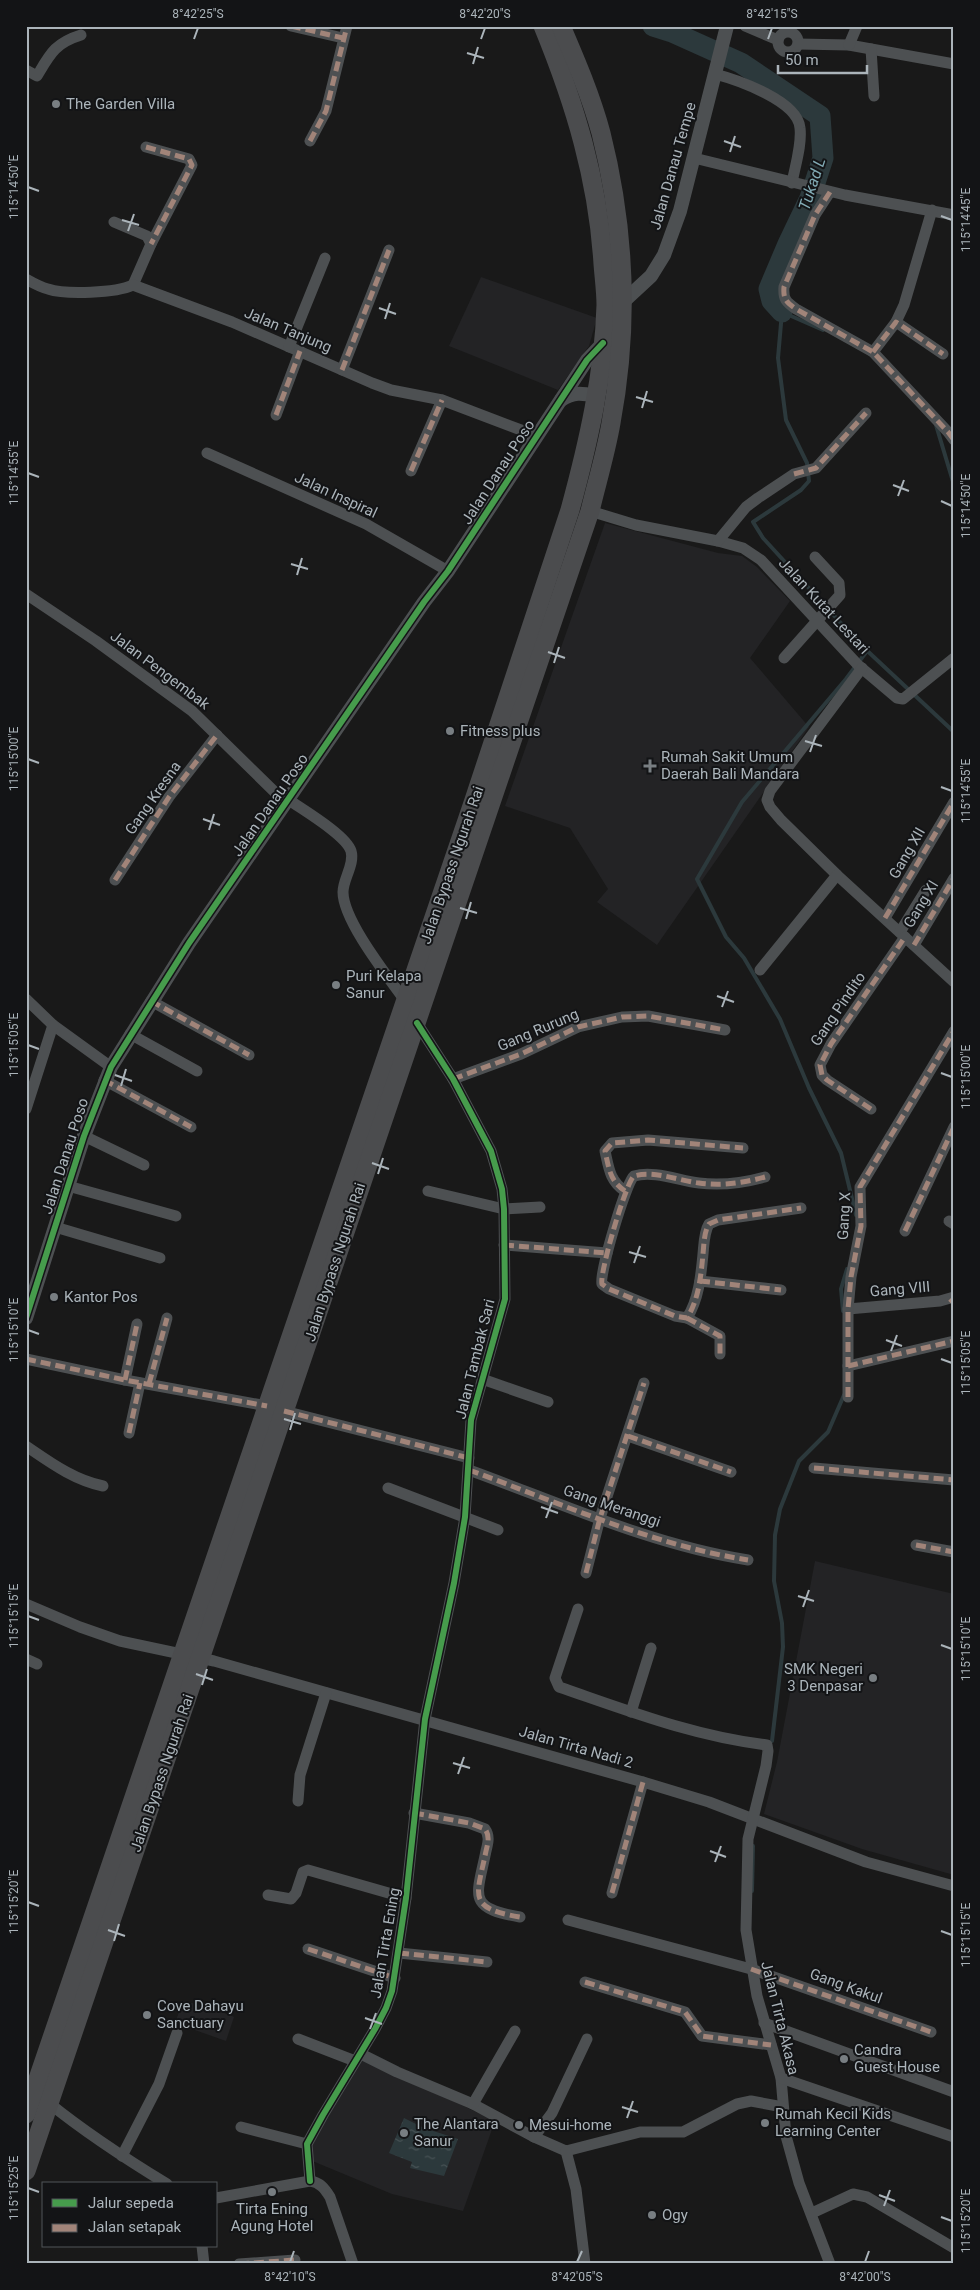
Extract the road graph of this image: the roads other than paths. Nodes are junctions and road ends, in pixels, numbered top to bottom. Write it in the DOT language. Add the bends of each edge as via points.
graph roads {
  1 [pos="291,26"];
  2 [pos="347,26"];
  3 [pos="544,26"];
  4 [pos="561,26"];
  5 [pos="857,26"];
  6 [pos="753,28"];
  7 [pos="726,30"];
  8 [pos="81,35"];
  9 [pos="344,38"];
  10 [pos="849,45"];
  11 [pos="871,49"];
  12 [pos="954,64"];
  13 [pos="26,70"];
  14 [pos="716,71"];
  15 [pos="874,96"];
  16 [pos="310,141"];
  17 [pos="146,147"];
  18 [pos="694,158"];
  19 [pos="792,183"];
  20 [pos="828,192"];
  21 [pos="932,210"];
  22 [pos="954,215"];
  23 [pos="114,222"];
  24 [pos="152,244"];
  25 [pos="389,250"];
  26 [pos="325,258"];
  27 [pos="26,279"];
  28 [pos="133,285"];
  29 [pos="624,301"];
  30 [pos="896,322"];
  31 [pos="603,342"];
  32 [pos="294,349"];
  33 [pos="873,352"];
  34 [pos="943,354"];
  35 [pos="342,370"];
  36 [pos="596,396"];
  37 [pos="442,400"];
  38 [pos="560,400"];
  39 [pos="866,413"];
  40 [pos="276,415"];
  41 [pos="537,436"];
  42 [pos="954,440"];
  43 [pos="207,453"];
  44 [pos="411,471"];
  45 [pos="590,511"];
  46 [pos="718,540"];
  47 [pos="815,558"];
  48 [pos="448,571"];
  49 [pos="26,594"];
  50 [pos="819,618"];
  51 [pos="784,658"];
  52 [pos="954,658"];
  53 [pos="858,664"];
  54 [pos="217,735"];
  55 [pos="288,801"];
  56 [pos="954,802"];
  57 [pos="837,875"];
  58 [pos="910,878"];
  59 [pos="954,878"];
  60 [pos="115,880"];
  61 [pos="926,890"];
  62 [pos="452,892"];
  63 [pos="942,900"];
  64 [pos="885,918"];
  65 [pos="902,934"];
  66 [pos="914,945"];
  67 [pos="760,970"];
  68 [pos="954,982"];
  69 [pos="26,999"];
  70 [pos="151,1001"];
  71 [pos="406,1002"];
  72 [pos="417,1023"];
  73 [pos="53,1025"];
  74 [pos="725,1030"];
  75 [pos="954,1032"];
  76 [pos="130,1034"];
  77 [pos="250,1055"];
  78 [pos="197,1071"];
  79 [pos="108,1074"];
  80 [pos="453,1079"];
  81 [pos="871,1108"];
  82 [pos="26,1110"];
  83 [pos="191,1127"];
  84 [pos="954,1127"];
  85 [pos="84,1136"];
  86 [pos="743,1148"];
  87 [pos="144,1165"];
  88 [pos="765,1177"];
  89 [pos="68,1186"];
  90 [pos="428,1191"];
  91 [pos="626,1191"];
  92 [pos="540,1207"];
  93 [pos="801,1208"];
  94 [pos="504,1209"];
  95 [pos="176,1216"];
  96 [pos="55,1227"];
  97 [pos="905,1231"];
  98 [pos="504,1245"];
  99 [pos="607,1253"];
  100 [pos="160,1258"];
  101 [pos="700,1281"];
  102 [pos="782,1290"];
  103 [pos="952,1300"];
  104 [pos="848,1308"];
  105 [pos="26,1318"];
  106 [pos="167,1318"];
  107 [pos="687,1318"];
  108 [pos="137,1324"];
  109 [pos="954,1342"];
  110 [pos="720,1354"];
  111 [pos="26,1359"];
  112 [pos="848,1366"];
  113 [pos="482,1379"];
  114 [pos="125,1380"];
  115 [pos="644,1383"];
  116 [pos="145,1384"];
  117 [pos="848,1397"];
  118 [pos="548,1402"];
  119 [pos="275,1409"];
  120 [pos="129,1434"];
  121 [pos="628,1436"];
  122 [pos="26,1446"];
  123 [pos="469,1458"];
  124 [pos="814,1468"];
  125 [pos="469,1470"];
  126 [pos="731,1472"];
  127 [pos="954,1480"];
  128 [pos="103,1486"];
  129 [pos="388,1488"];
  130 [pos="465,1517"];
  131 [pos="600,1518"];
  132 [pos="498,1530"];
  133 [pos="916,1545"];
  134 [pos="954,1552"];
  135 [pos="748,1560"];
  136 [pos="586,1573"];
  137 [pos="26,1604"];
  138 [pos="578,1609"];
  139 [pos="651,1648"];
  140 [pos="192,1657"];
  141 [pos="326,1693"];
  142 [pos="631,1712"];
  143 [pos="425,1719"];
  144 [pos="643,1782"];
  145 [pos="298,1801"];
  146 [pos="414,1813"];
  147 [pos="752,1819"];
  148 [pos="954,1886"];
  149 [pos="612,1893"];
  150 [pos="268,1895"];
  151 [pos="406,1898"];
  152 [pos="520,1917"];
  153 [pos="568,1920"];
  154 [pos="308,1949"];
  155 [pos="399,1953"];
  156 [pos="487,1962"];
  157 [pos="751,1969"];
  158 [pos="395,1978"];
  159 [pos="585,1982"];
  160 [pos="764,2023"];
  161 [pos="515,2032"];
  162 [pos="931,2032"];
  163 [pos="177,2033"];
  164 [pos="298,2039"];
  165 [pos="587,2039"];
  166 [pos="770,2045"];
  167 [pos="358,2058"];
  168 [pos="32,2077"];
  169 [pos="781,2078"];
  170 [pos="954,2092"];
  171 [pos="49,2103"];
  172 [pos="473,2104"];
  173 [pos="783,2107"];
  174 [pos="26,2114"];
  175 [pos="241,2127"];
  176 [pos="954,2137"];
  177 [pos="534,2138"];
  178 [pos="307,2144"];
  179 [pos="566,2151"];
  180 [pos="122,2156"];
  181 [pos="26,2171"];
  182 [pos="310,2181"];
  183 [pos="164,2182"];
  184 [pos="218,2198"];
  185 [pos="812,2213"];
  186 [pos="202,2248"];
  187 [pos="954,2248"];
  188 [pos="295,2260"];
  189 [pos="204,2264"];
  190 [pos="239,2264"];
  191 [pos="352,2264"];
  192 [pos="585,2264"];
  193 [pos="830,2264"];
  1 -- 9 [label="street"];
  2 -- 9 [label="street"];
  3 -- 31 [label="highway, Jalan Bypass Ngurah Rai" via="572,100 593,180 602,239 606,304"];
  4 -- 29 [label="highway, Jalan Bypass Ngurah Rai" via="588,90 601,132 620,231"];
  5 -- 10 [label="street"];
  6 -- 10 [label="street" via="778,40 782,34 790,32 796,36 798,44"];
  7 -- 14 [label="street, Jalan Danau Tempe"];
  8 -- 13 [label="street" via="59,45 37,76"];
  9 -- 16 [label="street" via="326,111"];
  10 -- 11 [label="street"];
  11 -- 12 [label="street"];
  11 -- 15 [label="street"];
  14 -- 18 [label="street, Jalan Danau Tempe"];
  14 -- 19 [label="street" via="749,85 797,117 800,129"];
  17 -- 24 [label="street" via="189,159 192,165"];
  18 -- 19 [label="street"];
  18 -- 29 [label="street, Jalan Danau Tempe" via="664,255 651,276"];
  19 -- 20 [label="street"];
  20 -- 21 [label="street"];
  20 -- 33 [label="street" via="815,215 783,296 786,303"];
  21 -- 22 [label="street"];
  21 -- 30 [label="street"];
  23 -- 24 [label="street" via="147,236"];
  24 -- 28 [label="street"];
  25 -- 35 [label="street"];
  26 -- 32 [label="street"];
  27 -- 28 [label="street" via="60,292 111,292"];
  28 -- 32 [label="street, Jalan Tanjung"];
  29 -- 45 [label="highway, Jalan Bypass Ngurah Rai" via="611,423"];
  30 -- 33 [label="street"];
  30 -- 34 [label="street"];
  31 -- 36 [label="highway, Jalan Bypass Ngurah Rai"];
  31 -- 38 [label="street, Jalan Danau Poso"];
  32 -- 35 [label="street, Jalan Tanjung"];
  32 -- 40 [label="street"];
  33 -- 42 [label="street"];
  35 -- 37 [label="street, Jalan Tanjung" via="391,390"];
  36 -- 38 [label="street" via="572,393"];
  36 -- 62 [label="highway, Jalan Bypass Ngurah Rai" via="570,510"];
  37 -- 41 [label="street, Jalan Tanjung"];
  37 -- 44 [label="street"];
  38 -- 41 [label="street, Jalan Danau Poso"];
  39 -- 46 [label="street" via="816,468 794,474 746,507"];
  41 -- 48 [label="street, Jalan Danau Poso"];
  43 -- 48 [label="street, Jalan Inspiral" via="366,524"];
  45 -- 46 [label="street, Jalan Kutat Lestari" via="636,525"];
  45 -- 62 [label="highway, Jalan Bypass Ngurah Rai"];
  46 -- 50 [label="street, Jalan Kutat Lestari" via="742,548 761,560"];
  47 -- 50 [label="street" via="840,586 840,595"];
  48 -- 55 [label="street, Jalan Danau Poso"];
  49 -- 54 [label="street, Jalan Pengembak" via="192,710"];
  50 -- 51 [label="street"];
  50 -- 53 [label="street, Jalan Kutat Lestari"];
  52 -- 53 [label="street" via="903,699 894,697"];
  53 -- 57 [label="street, Jalan Kutat Lestari" via="770,790 768,800 781,820"];
  54 -- 55 [label="street, Jalan Pengembak"];
  54 -- 60 [label="street, Gang Kresna" via="169,798"];
  55 -- 70 [label="street, Jalan Danau Poso"];
  55 -- 71 [label="street, Jalan Pengembak" via="342,838 351,851 344,881 344,903 374,957"];
  56 -- 58 [label="street, Gang XII"];
  57 -- 64 [label="street, Jalan Kutat Lestari"];
  57 -- 67 [label="street"];
  58 -- 61 [label="street"];
  58 -- 64 [label="street, Gang XII"];
  59 -- 63 [label="street, Gang XI"];
  61 -- 63 [label="street"];
  61 -- 65 [label="street"];
  62 -- 71 [label="highway, Jalan Bypass Ngurah Rai"];
  62 -- 72 [label="highway, Jalan Bypass Ngurah Rai"];
  63 -- 66 [label="street, Gang XI"];
  64 -- 65 [label="street, Jalan Kutat Lestari"];
  65 -- 66 [label="street, Jalan Kutat Lestari"];
  65 -- 81 [label="street, Gang Pindito" via="820,1065 827,1080"];
  66 -- 68 [label="street, Jalan Kutat Lestari"];
  69 -- 73 [label="street"];
  70 -- 76 [label="street, Jalan Danau Poso"];
  70 -- 77 [label="street"];
  71 -- 119 [label="highway, Jalan Bypass Ngurah Rai"];
  72 -- 80 [label="street, Jalan Tambak Sari"];
  72 -- 119 [label="highway, Jalan Bypass Ngurah Rai"];
  73 -- 79 [label="street"];
  73 -- 82 [label="street"];
  74 -- 80 [label="street, Gang Rurung" via="648,1016 622,1017 578,1027 521,1054"];
  75 -- 104 [label="street, Gang X" via="860,1187 862,1208"];
  76 -- 78 [label="street"];
  76 -- 79 [label="street, Jalan Danau Poso"];
  79 -- 83 [label="street"];
  79 -- 85 [label="street, Jalan Danau Poso"];
  80 -- 94 [label="street, Jalan Tambak Sari" via="491,1151 502,1188"];
  84 -- 97 [label="street"];
  85 -- 87 [label="street"];
  85 -- 89 [label="street, Jalan Danau Poso"];
  86 -- 91 [label="street" via="648,1140 612,1142 605,1152 610,1176"];
  88 -- 91 [label="street" via="720,1185 638,1174 631,1178"];
  89 -- 95 [label="street"];
  89 -- 96 [label="street, Jalan Danau Poso"];
  90 -- 94 [label="street"];
  91 -- 99 [label="street"];
  92 -- 94 [label="street"];
  93 -- 101 [label="street" via="712,1222 707,1227"];
  94 -- 98 [label="street, Jalan Tambak Sari"];
  96 -- 100 [label="street"];
  96 -- 105 [label="street, Jalan Danau Poso"];
  98 -- 99 [label="street"];
  98 -- 113 [label="street, Jalan Tambak Sari" via="505,1300"];
  99 -- 107 [label="street" via="601,1280 606,1288"];
  101 -- 102 [label="street"];
  101 -- 107 [label="street"];
  103 -- 104 [label="street, Gang VIII"];
  104 -- 112 [label="street, Gang X"];
  106 -- 116 [label="street"];
  107 -- 110 [label="street" via="720,1336"];
  108 -- 114 [label="street"];
  109 -- 112 [label="street"];
  111 -- 114 [label="street"];
  112 -- 117 [label="street, Gang X"];
  113 -- 118 [label="street"];
  113 -- 123 [label="street, Jalan Tambak Sari" via="471,1420"];
  114 -- 116 [label="street"];
  115 -- 121 [label="street"];
  116 -- 119 [label="street"];
  116 -- 120 [label="street"];
  119 -- 123 [label="street"];
  119 -- 140 [label="highway, Jalan Bypass Ngurah Rai"];
  121 -- 126 [label="street"];
  121 -- 131 [label="street"];
  122 -- 128 [label="street" via="72,1476"];
  123 -- 125 [label="street, Jalan Tambak Sari"];
  124 -- 127 [label="street"];
  125 -- 130 [label="street, Jalan Tambak Sari"];
  125 -- 131 [label="street, Gang Meranggi"];
  129 -- 130 [label="street"];
  130 -- 132 [label="street"];
  130 -- 143 [label="street, Jalan Tambak Sari"];
  131 -- 135 [label="street, Gang Meranggi" via="720,1556"];
  131 -- 136 [label="street"];
  133 -- 134 [label="street"];
  137 -- 140 [label="street, Jalan Tirta Nadi 2" via="120,1641"];
  138 -- 142 [label="street" via="555,1678 556,1684"];
  139 -- 142 [label="street"];
  140 -- 141 [label="street, Jalan Tirta Nadi 2"];
  140 -- 168 [label="highway, Jalan Bypass Ngurah Rai"];
  140 -- 171 [label="highway, Jalan Bypass Ngurah Rai"];
  141 -- 143 [label="street, Jalan Tirta Nadi 2"];
  141 -- 145 [label="street" via="300,1775"];
  142 -- 147 [label="street, Jalan Tirta Akasa" via="723,1739 767,1744 766,1766"];
  143 -- 144 [label="street, Jalan Tirta Nadi 2"];
  143 -- 146 [label="street, Jalan Tirta Ening"];
  144 -- 147 [label="street, Jalan Tirta Nadi 2"];
  144 -- 149 [label="street"];
  146 -- 151 [label="street, Jalan Tirta Ening"];
  146 -- 152 [label="street" via="485,1829 489,1840 478,1893 480,1902 490,1910"];
  147 -- 148 [label="street, Jalan Tirta Nadi 2" via="866,1862"];
  147 -- 157 [label="street, Jalan Tirta Akasa" via="745,1900"];
  150 -- 151 [label="street" via="291,1899 303,1872 308,1870"];
  151 -- 155 [label="street, Jalan Tirta Ening"];
  153 -- 157 [label="street, Gang Kakul"];
  154 -- 158 [label="street"];
  155 -- 156 [label="street"];
  155 -- 158 [label="street, Jalan Tirta Ening"];
  157 -- 160 [label="street, Jalan Tirta Akasa"];
  157 -- 162 [label="street, Gang Kakul"];
  158 -- 167 [label="street, Jalan Tirta Ening" via="386,2008"];
  159 -- 166 [label="street" via="685,2012 702,2036"];
  160 -- 166 [label="street, Jalan Tirta Akasa"];
  160 -- 170 [label="street"];
  161 -- 172 [label="street"];
  163 -- 180 [label="street" via="158,2084"];
  164 -- 167 [label="street"];
  165 -- 177 [label="street" via="552,2113"];
  166 -- 169 [label="street, Jalan Tirta Akasa"];
  167 -- 172 [label="street"];
  167 -- 178 [label="street, Jalan Tirta Ening"];
  168 -- 174 [label="highway, Jalan Bypass Ngurah Rai"];
  169 -- 173 [label="street, Jalan Tirta Akasa"];
  169 -- 176 [label="street"];
  171 -- 180 [label="street"];
  171 -- 181 [label="highway, Jalan Bypass Ngurah Rai"];
  172 -- 177 [label="street"];
  173 -- 179 [label="street" via="751,2101 737,2104 683,2132 640,2132"];
  173 -- 185 [label="street, Jalan Tirta Akasa" via="786,2136"];
  175 -- 178 [label="street"];
  177 -- 179 [label="street"];
  178 -- 182 [label="street"];
  179 -- 192 [label="street" via="576,2189"];
  180 -- 183 [label="street"];
  182 -- 184 [label="street"];
  182 -- 191 [label="street" via="319,2184 330,2197"];
  185 -- 187 [label="street" via="853,2194 860,2195 878,2202"];
  185 -- 193 [label="street, Jalan Tirta Akasa"];
  186 -- 189 [label="street"];
  188 -- 190 [label="street"];
}
